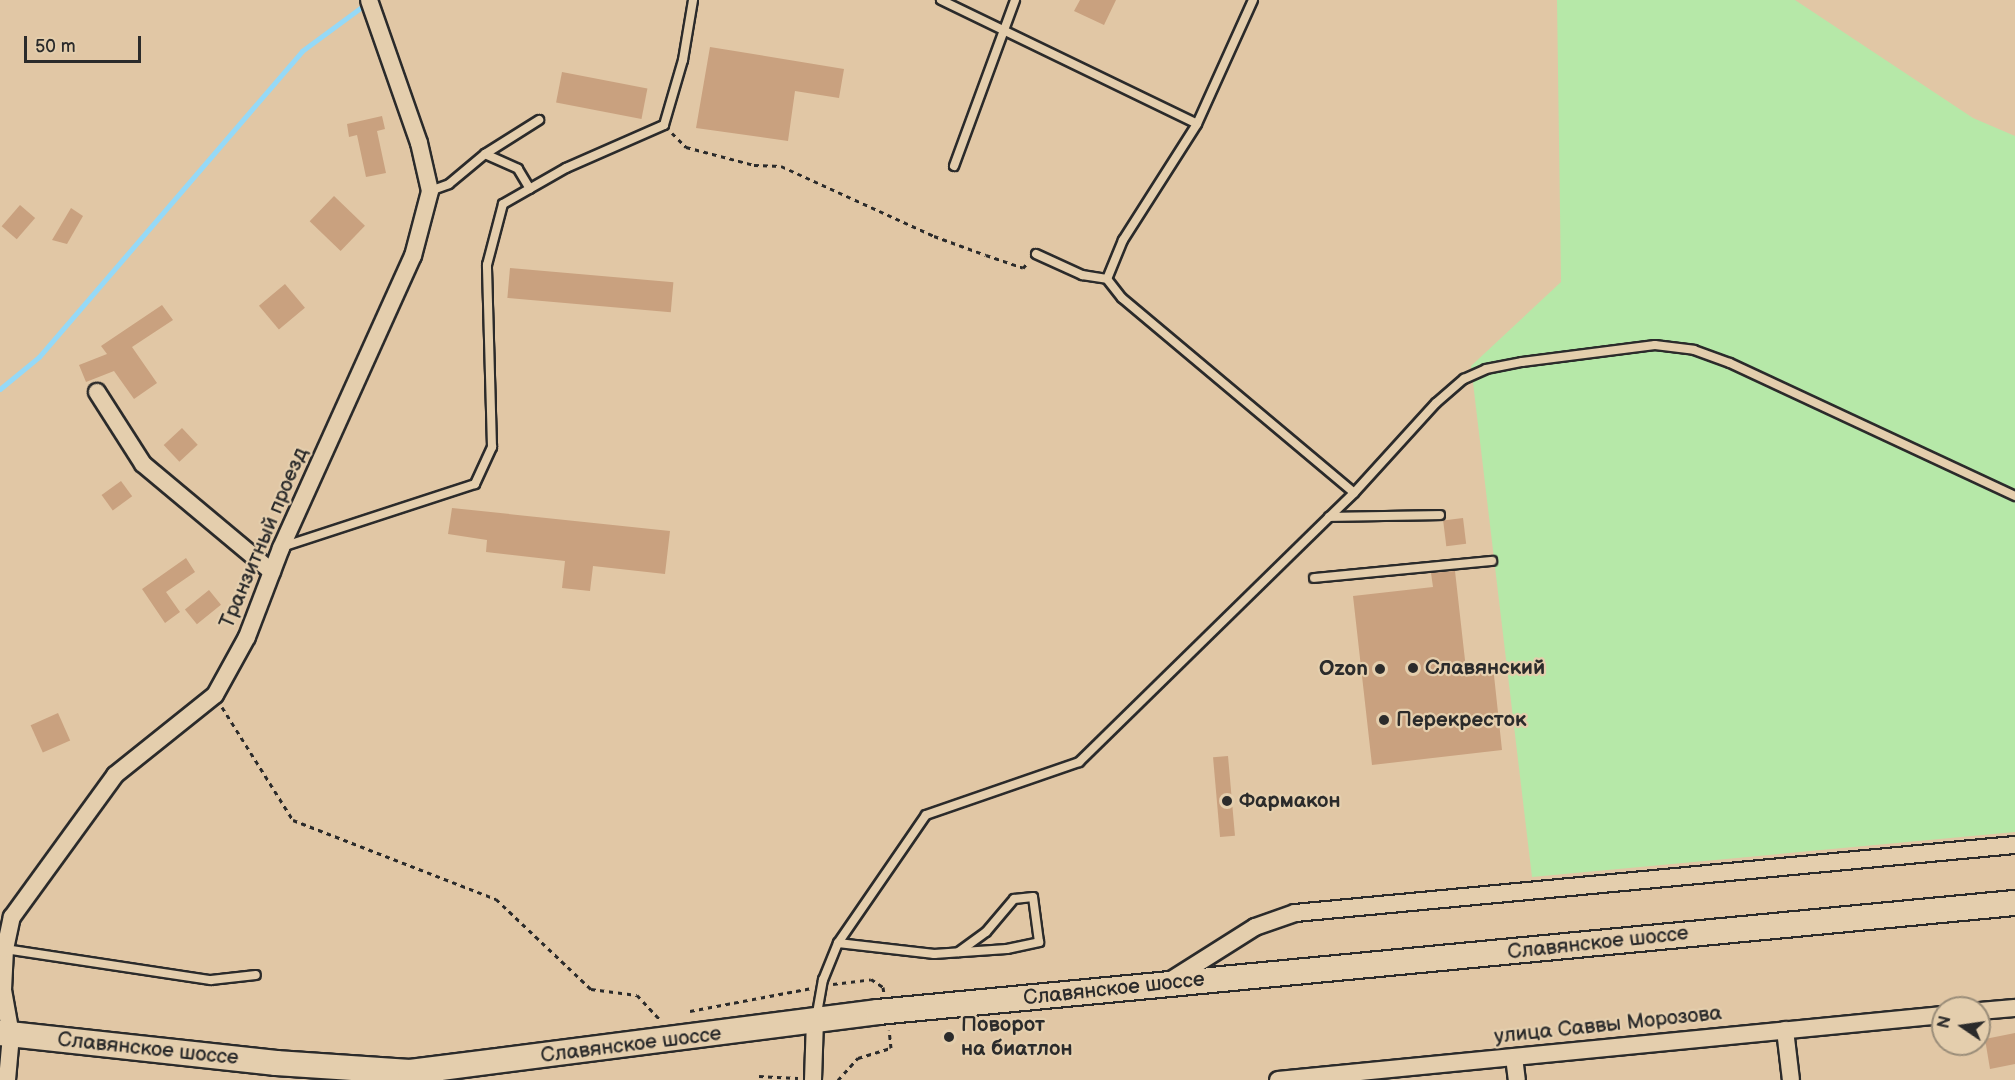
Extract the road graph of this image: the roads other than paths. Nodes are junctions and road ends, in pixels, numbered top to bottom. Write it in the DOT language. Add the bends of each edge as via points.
graph roads {
  1 [pos="369,0"];
  2 [pos="693,0"];
  3 [pos="941,0"];
  4 [pos="1015,0"];
  5 [pos="1253,0"];
  6 [pos="1002,30"];
  7 [pos="539,120"];
  8 [pos="1197,124"];
  9 [pos="485,154"];
  10 [pos="954,166"];
  11 [pos="530,189"];
  12 [pos="430,191"];
  13 [pos="1036,254"];
  14 [pos="1107,279"];
  15 [pos="97,392"];
  16 [pos="1354,493"];
  17 [pos="2015,496"];
  18 [pos="1440,515"];
  19 [pos="1329,517"];
  20 [pos="281,548"];
  21 [pos="1492,561"];
  22 [pos="272,572"];
  23 [pos="1314,578"];
  24 [pos="2015,845"];
  25 [pos="2015,903"];
  26 [pos="838,943"];
  27 [pos="5,949"];
  28 [pos="958,952"];
  29 [pos="256,975"];
  30 [pos="1167,983"];
  31 [pos="2,989"];
  32 [pos="2015,1008"];
  33 [pos="1991,1010"];
  34 [pos="1931,1016"];
  35 [pos="815,1021"];
  36 [pos="1785,1030"];
  37 [pos="5,1034"];
  38 [pos="1514,1057"];
  39 [pos="5,1077"];
  40 [pos="813,1080"];
  41 [pos="1278,1080"];
  42 [pos="1517,1080"];
  43 [pos="1791,1080"];
  1 -- 12 [label="street, Транзитный проезд" via="419,143"];
  2 -- 11 [label="lane" via="683,60 664,125 566,168"];
  3 -- 6 [label="lane"];
  4 -- 6 [label="lane"];
  5 -- 8 [label="lane"];
  6 -- 8 [label="lane"];
  6 -- 10 [label="lane"];
  7 -- 9 [label="lane"];
  8 -- 14 [label="lane" via="1123,240"];
  9 -- 11 [label="lane" via="518,169"];
  9 -- 12 [label="lane" via="449,184"];
  11 -- 20 [label="lane" via="503,204 487,265 492,447 475,484"];
  12 -- 20 [label="street, Транзитный проезд" via="413,256"];
  13 -- 14 [label="lane" via="1082,275"];
  14 -- 16 [label="lane" via="1122,298"];
  15 -- 22 [label="street" via="143,464"];
  16 -- 17 [label="lane" via="1436,403 1464,379 1486,369 1655,345 1694,350 1730,363"];
  16 -- 19 [label="lane"];
  18 -- 19 [label="lane"];
  19 -- 26 [label="lane" via="1079,762 926,815"];
  20 -- 22 [label="street, Транзитный проезд"];
  21 -- 23 [label="lane"];
  22 -- 27 [label="street, Транзитный проезд" via="247,637 215,695 115,775 12,917"];
  24 -- 30 [label="street" via="1295,913 1255,927"];
  25 -- 30 [label="main road, Славянское шоссе"];
  26 -- 28 [label="lane" via="934,954"];
  26 -- 35 [label="lane" via="823,980"];
  27 -- 29 [label="lane" via="211,980"];
  27 -- 31 [label="street, Транзитный проезд"];
  28 -- 28 [label="lane" via="1039,942 1033,897 1014,899 986,932"];
  30 -- 35 [label="main road, Славянское шоссе"];
  31 -- 37 [label="street, Транзитный проезд"];
  32 -- 33 [label="street"];
  34 -- 36 [label="street, улица Саввы Морозова"];
  35 -- 37 [label="main road, Славянское шоссе" via="410,1072 276,1063"];
  35 -- 40 [label="street"];
  36 -- 38 [label="street, улица Саввы Морозова"];
  36 -- 43 [label="street"];
  37 -- 39 [label="street, Транзитный проезд"];
  38 -- 41 [label="street, улица Саввы Морозова"];
  38 -- 42 [label="street"];
}
